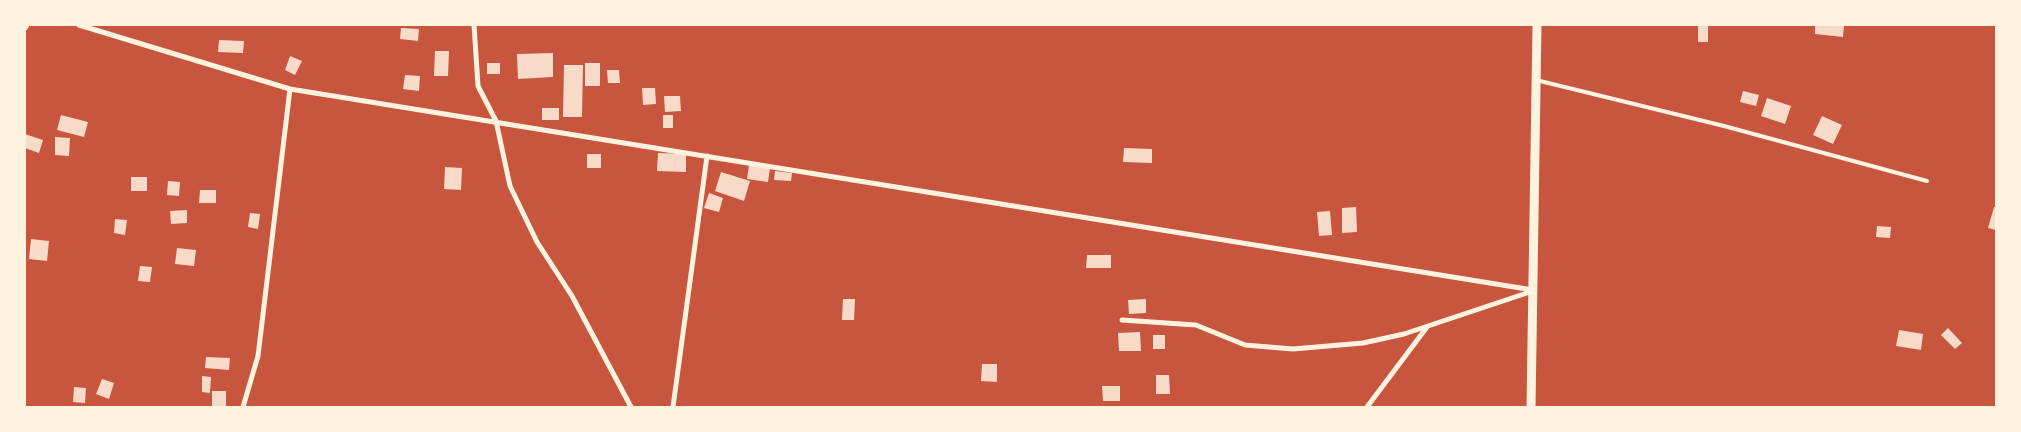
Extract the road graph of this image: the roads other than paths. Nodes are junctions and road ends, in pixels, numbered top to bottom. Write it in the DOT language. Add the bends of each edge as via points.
graph roads {
  1 [pos="27,25"];
  2 [pos="79,25"];
  3 [pos="474,25"];
  4 [pos="1537,25"];
  5 [pos="25,28"];
  6 [pos="1536,80"];
  7 [pos="290,88"];
  8 [pos="496,121"];
  9 [pos="707,156"];
  10 [pos="1927,181"];
  11 [pos="1534,291"];
  12 [pos="1122,320"];
  13 [pos="1427,326"];
  14 [pos="244,407"];
  15 [pos="631,407"];
  16 [pos="673,407"];
  17 [pos="1367,407"];
  18 [pos="1532,407"];
  1 -- 5 [label="street"];
  2 -- 7 [label="street"];
  3 -- 8 [label="street" via="478,86"];
  4 -- 6 [label="street"];
  6 -- 10 [label="lane"];
  6 -- 11 [label="street"];
  7 -- 8 [label="street"];
  7 -- 14 [label="street" via="258,356"];
  8 -- 9 [label="street"];
  8 -- 15 [label="street" via="510,186 537,242 572,296"];
  9 -- 11 [label="street"];
  9 -- 16 [label="street"];
  11 -- 13 [label="street"];
  11 -- 18 [label="street"];
  12 -- 13 [label="street" via="1196,325 1245,344 1293,349 1363,343"];
  13 -- 17 [label="street"];
}
